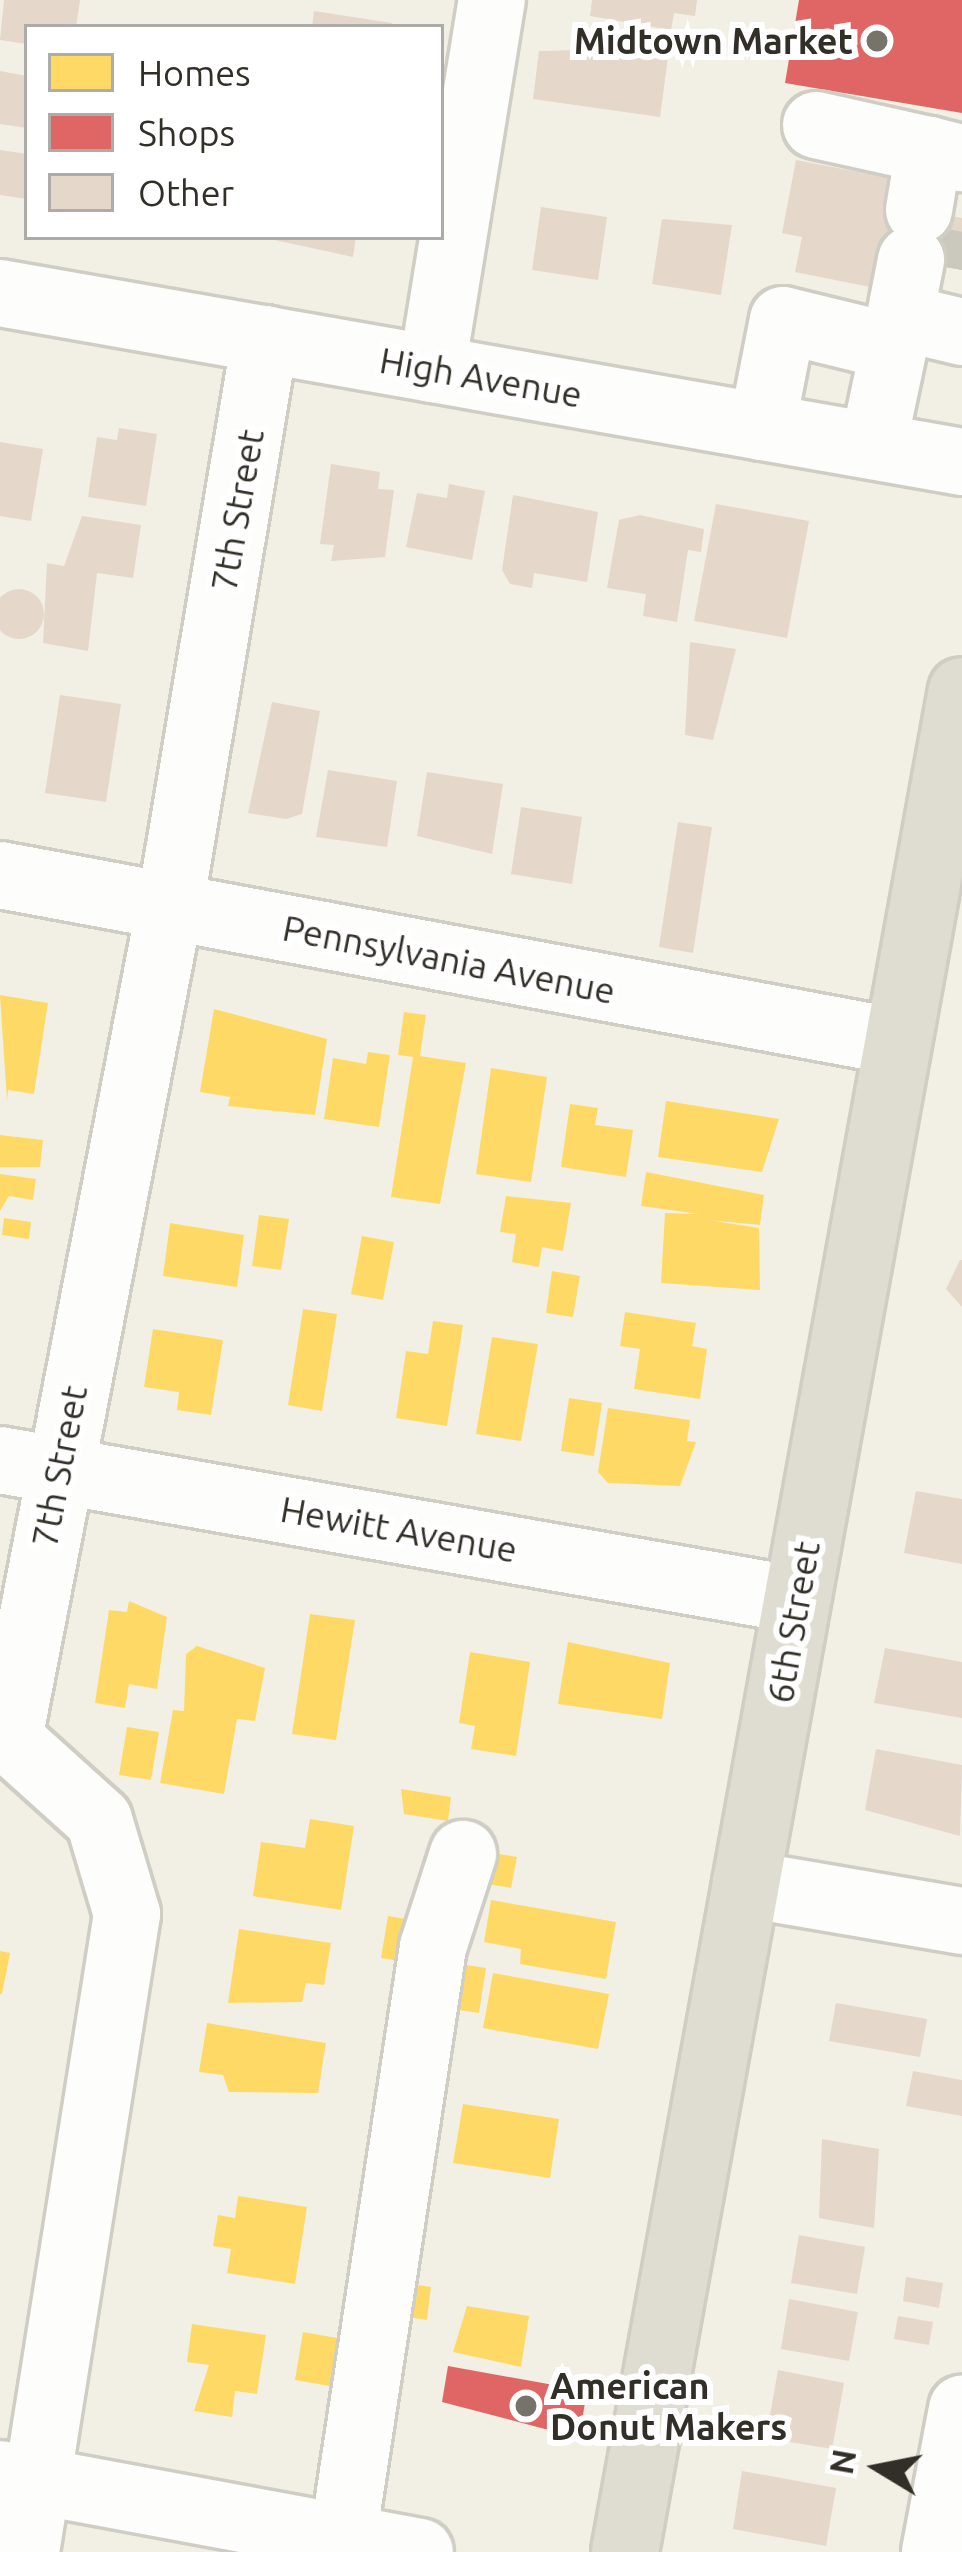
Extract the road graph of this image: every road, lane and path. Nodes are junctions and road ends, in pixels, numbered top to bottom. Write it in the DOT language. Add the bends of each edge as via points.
graph roads {
  1 [pos="492,0"];
  2 [pos="816,125"];
  3 [pos="931,263"];
  4 [pos="0,293"];
  5 [pos="265,339"];
  6 [pos="432,369"];
  7 [pos="762,427"];
  8 [pos="873,446"];
  9 [pos="962,462"];
  10 [pos="962,691"];
  11 [pos="0,875"];
  12 [pos="170,906"];
  13 [pos="898,1042"];
  14 [pos="29,1465"];
  15 [pos="797,1600"];
  16 [pos="463,1854"];
  17 [pos="746,1884"];
  18 [pos="962,1922"];
  19 [pos="962,2409"];
  20 [pos="20,2477"];
  21 [pos="343,2538"];
  22 [pos="26,2552"];
  23 [pos="420,2552"];
  24 [pos="625,2552"];
  25 [pos="935,2552"];
  1 -- 6 [label="street"];
  2 -- 3 [label="street"];
  3 -- 7 [label="street" via="783,320"];
  3 -- 8 [label="street"];
  4 -- 5 [label="street, High Avenue"];
  5 -- 6 [label="street, High Avenue"];
  5 -- 12 [label="street, 7th Street"];
  6 -- 7 [label="street, High Avenue"];
  7 -- 8 [label="street, High Avenue"];
  8 -- 9 [label="street, High Avenue"];
  10 -- 13 [label="main road, 6th Street"];
  11 -- 12 [label="street, Pennsylvania Avenue"];
  12 -- 13 [label="street, Pennsylvania Avenue"];
  12 -- 14 [label="street, 7th Street"];
  13 -- 15 [label="main road, 6th Street"];
  14 -- 15 [label="street, Hewitt Avenue"];
  14 -- 20 [label="street, 7th Street" via="9,1739 99,1820 127,1914"];
  15 -- 17 [label="main road, 6th Street"];
  16 -- 21 [label="street" via="429,1969"];
  17 -- 18 [label="street"];
  17 -- 24 [label="main road, 6th Street"];
  19 -- 25 [label="street"];
  20 -- 21 [label="street"];
  20 -- 22 [label="street, 7th Street"];
  21 -- 23 [label="street"];
}
